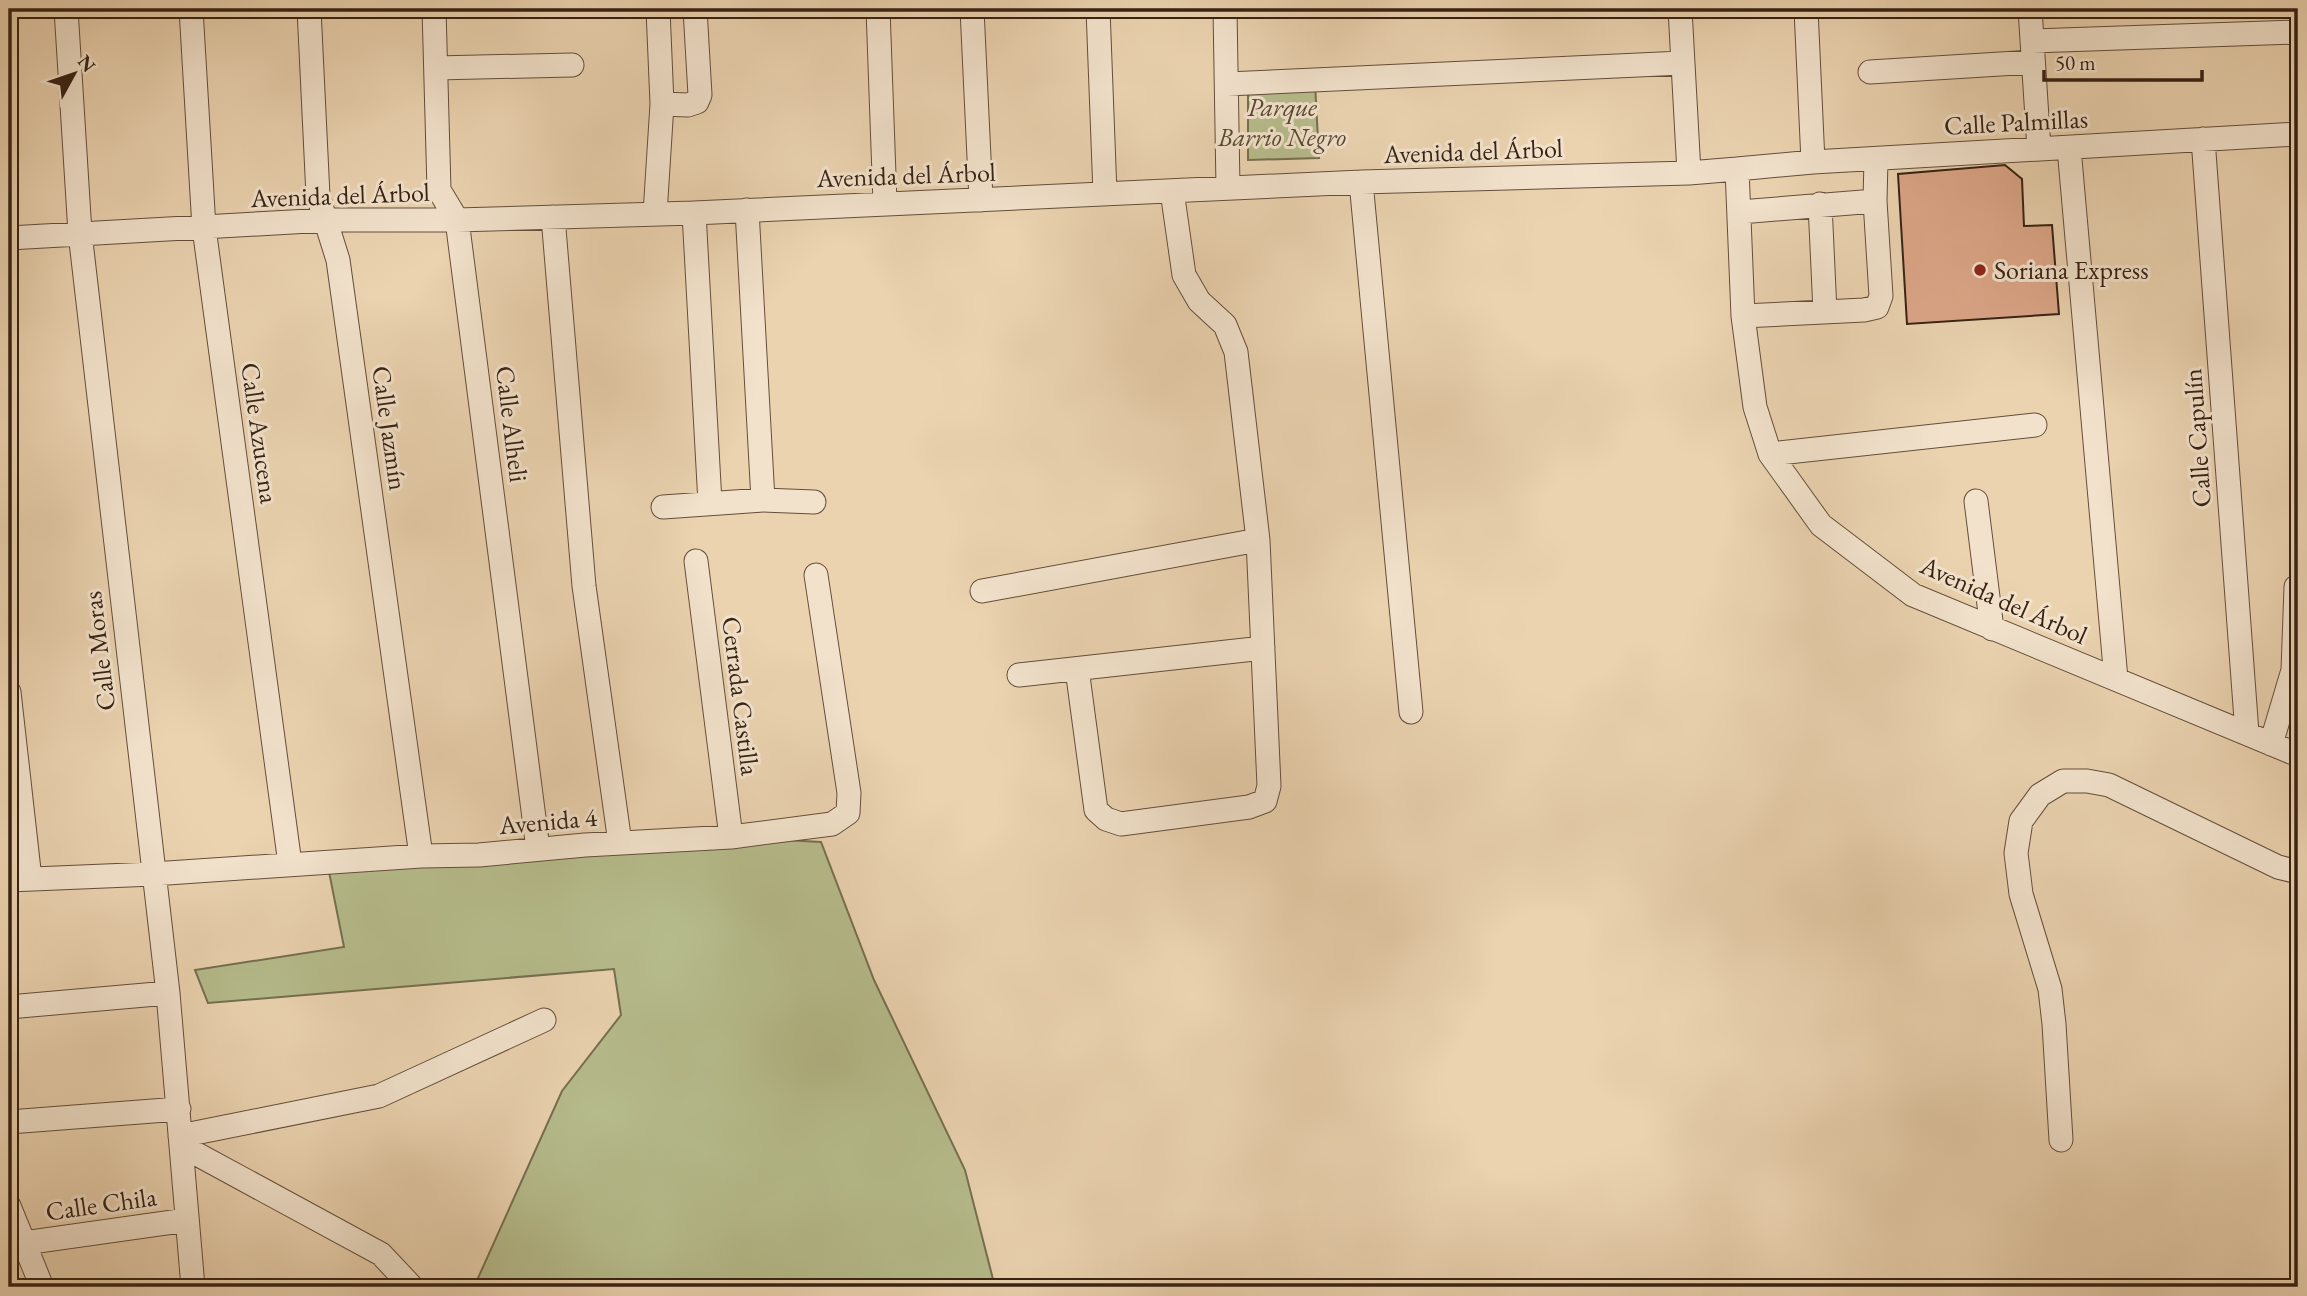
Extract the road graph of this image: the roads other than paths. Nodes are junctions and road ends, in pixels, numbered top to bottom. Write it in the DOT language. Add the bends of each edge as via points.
graph roads {
  1 [pos="66,9"];
  2 [pos="191,9"];
  3 [pos="309,9"];
  4 [pos="434,9"];
  5 [pos="658,9"];
  6 [pos="695,9"];
  7 [pos="878,9"];
  8 [pos="972,9"];
  9 [pos="1098,9"];
  10 [pos="1225,9"];
  11 [pos="1680,9"];
  12 [pos="1806,9"];
  13 [pos="2031,9"];
  14 [pos="2298,32"];
  15 [pos="2032,51"];
  16 [pos="1682,63"];
  17 [pos="572,65"];
  18 [pos="436,68"];
  19 [pos="1870,72"];
  20 [pos="1227,84"];
  21 [pos="662,104"];
  22 [pos="2298,134"];
  23 [pos="2203,139"];
  24 [pos="2069,148"];
  25 [pos="2039,149"];
  26 [pos="1876,159"];
  27 [pos="1813,162"];
  28 [pos="1737,169"];
  29 [pos="1689,173"];
  30 [pos="1361,183"];
  31 [pos="1228,188"];
  32 [pos="1172,191"];
  33 [pos="1105,194"];
  34 [pos="981,200"];
  35 [pos="1875,201"];
  36 [pos="885,203"];
  37 [pos="1820,204"];
  38 [pos="747,209"];
  39 [pos="1740,212"];
  40 [pos="694,213"];
  41 [pos="655,214"];
  42 [pos="553,217"];
  43 [pos="327,220"];
  44 [pos="457,220"];
  45 [pos="204,228"];
  46 [pos="80,233"];
  47 [pos="9,238"];
  48 [pos="1825,312"];
  49 [pos="1743,316"];
  50 [pos="2035,425"];
  51 [pos="1770,454"];
  52 [pos="763,500"];
  53 [pos="814,502"];
  54 [pos="1976,502"];
  55 [pos="710,503"];
  56 [pos="663,507"];
  57 [pos="1258,540"];
  58 [pos="696,561"];
  59 [pos="816,575"];
  60 [pos="2296,587"];
  61 [pos="982,591"];
  62 [pos="1992,629"];
  63 [pos="1263,648"];
  64 [pos="1077,669"];
  65 [pos="1019,675"];
  66 [pos="2116,679"];
  67 [pos="9,692"];
  68 [pos="1411,712"];
  69 [pos="2247,733"];
  70 [pos="2271,744"];
  71 [pos="2298,755"];
  72 [pos="731,838"];
  73 [pos="620,843"];
  74 [pos="538,849"];
  75 [pos="421,856"];
  76 [pos="290,864"];
  77 [pos="2298,872"];
  78 [pos="153,874"];
  79 [pos="19,879"];
  80 [pos="168,993"];
  81 [pos="9,1007"];
  82 [pos="544,1020"];
  83 [pos="179,1109"];
  84 [pos="9,1122"];
  85 [pos="2061,1140"];
  86 [pos="181,1141"];
  87 [pos="9,1206"];
  88 [pos="187,1220"];
  89 [pos="24,1243"];
  90 [pos="42,1287"];
  91 [pos="193,1287"];
  92 [pos="412,1287"];
  1 -- 46 [label="street, Calle Moras"];
  2 -- 45 [label="street, Calle Azucena"];
  3 -- 43 [label="street, Calle Jazmín" via="318,196"];
  4 -- 18 [label="street, Calle Alheli"];
  5 -- 21 [label="street"];
  6 -- 21 [label="street" via="700,95 697,102"];
  7 -- 36 [label="street"];
  8 -- 34 [label="street"];
  9 -- 33 [label="street"];
  10 -- 20 [label="street"];
  11 -- 16 [label="street"];
  12 -- 27 [label="street"];
  13 -- 15 [label="street"];
  14 -- 15 [label="street"];
  15 -- 19 [label="street"];
  15 -- 25 [label="street"];
  16 -- 20 [label="street"];
  16 -- 29 [label="street"];
  17 -- 18 [label="street"];
  18 -- 44 [label="street, Calle Alheli" via="439,190"];
  20 -- 31 [label="street"];
  21 -- 41 [label="street"];
  22 -- 23 [label="street, Calle Palmillas"];
  23 -- 24 [label="street, Calle Palmillas"];
  23 -- 69 [label="street, Calle Capulín"];
  24 -- 25 [label="street, Calle Palmillas"];
  24 -- 66 [label="street"];
  25 -- 26 [label="street, Calle Palmillas"];
  26 -- 27 [label="street, Calle Palmillas"];
  26 -- 35 [label="street"];
  27 -- 28 [label="street, Calle Palmillas"];
  28 -- 29 [label="street, Avenida del Árbol"];
  28 -- 39 [label="street, Avenida del Árbol"];
  29 -- 30 [label="street, Avenida del Árbol"];
  30 -- 31 [label="street, Avenida del Árbol"];
  30 -- 68 [label="street"];
  31 -- 32 [label="street, Avenida del Árbol"];
  32 -- 33 [label="street, Avenida del Árbol"];
  32 -- 57 [label="street" via="1184,275 1199,301 1225,325 1236,352"];
  33 -- 34 [label="street, Avenida del Árbol"];
  34 -- 36 [label="street, Avenida del Árbol"];
  35 -- 37 [label="street"];
  35 -- 48 [label="street" via="1881,296 1877,307"];
  36 -- 38 [label="street, Avenida del Árbol"];
  37 -- 39 [label="street"];
  37 -- 48 [label="street"];
  38 -- 40 [label="street, Avenida del Árbol"];
  38 -- 52 [label="street"];
  39 -- 49 [label="street, Avenida del Árbol"];
  40 -- 41 [label="street, Avenida del Árbol"];
  40 -- 55 [label="street"];
  41 -- 42 [label="street, Avenida del Árbol"];
  42 -- 44 [label="street, Avenida del Árbol"];
  42 -- 73 [label="street" via="584,586"];
  43 -- 44 [label="street, Avenida del Árbol"];
  43 -- 45 [label="street, Avenida del Árbol"];
  43 -- 75 [label="street, Calle Jazmín" via="338,260"];
  44 -- 74 [label="street, Calle Alheli"];
  45 -- 46 [label="street, Avenida del Árbol"];
  45 -- 76 [label="street, Calle Azucena"];
  46 -- 47 [label="street, Avenida del Árbol"];
  46 -- 78 [label="street, Calle Moras"];
  48 -- 49 [label="street"];
  49 -- 51 [label="street, Avenida del Árbol" via="1755,407"];
  50 -- 51 [label="street"];
  51 -- 62 [label="street, Avenida del Árbol" via="1821,525 1861,557 1913,595"];
  52 -- 53 [label="street"];
  52 -- 55 [label="street"];
  54 -- 62 [label="street"];
  55 -- 56 [label="street"];
  57 -- 61 [label="street"];
  57 -- 63 [label="street"];
  58 -- 72 [label="street, Cerrada Castilla"];
  59 -- 72 [label="street, Avenida 4" via="849,793 848,813 832,824"];
  60 -- 70 [label="street" via="2293,670"];
  62 -- 66 [label="street, Avenida del Árbol"];
  63 -- 64 [label="street"];
  63 -- 64 [label="street" via="1269,786 1265,801 1121,824 1096,810"];
  64 -- 65 [label="street"];
  66 -- 69 [label="street, Avenida del Árbol"];
  67 -- 79 [label="street"];
  69 -- 70 [label="street, Avenida del Árbol"];
  70 -- 71 [label="street, Avenida del Árbol"];
  72 -- 73 [label="street, Avenida 4"];
  73 -- 74 [label="street, Avenida 4"];
  74 -- 75 [label="street, Avenida 4"];
  75 -- 76 [label="street, Avenida 4"];
  76 -- 78 [label="street, Avenida 4"];
  77 -- 85 [label="street" via="2278,867 2109,785 2063,781 2039,795 2021,821 2016,853 2021,894 2050,989"];
  78 -- 79 [label="street, Avenida 4"];
  78 -- 80 [label="street, Calle Moras"];
  80 -- 81 [label="street"];
  80 -- 83 [label="street, Calle Moras"];
  82 -- 86 [label="street" via="379,1096"];
  83 -- 84 [label="street"];
  83 -- 86 [label="street, Calle Moras"];
  86 -- 88 [label="street, Calle Moras"];
  86 -- 92 [label="street" via="381,1254"];
  87 -- 89 [label="street"];
  88 -- 89 [label="street, Calle Chila"];
  88 -- 91 [label="street, Calle Moras"];
  89 -- 90 [label="street"];
}
